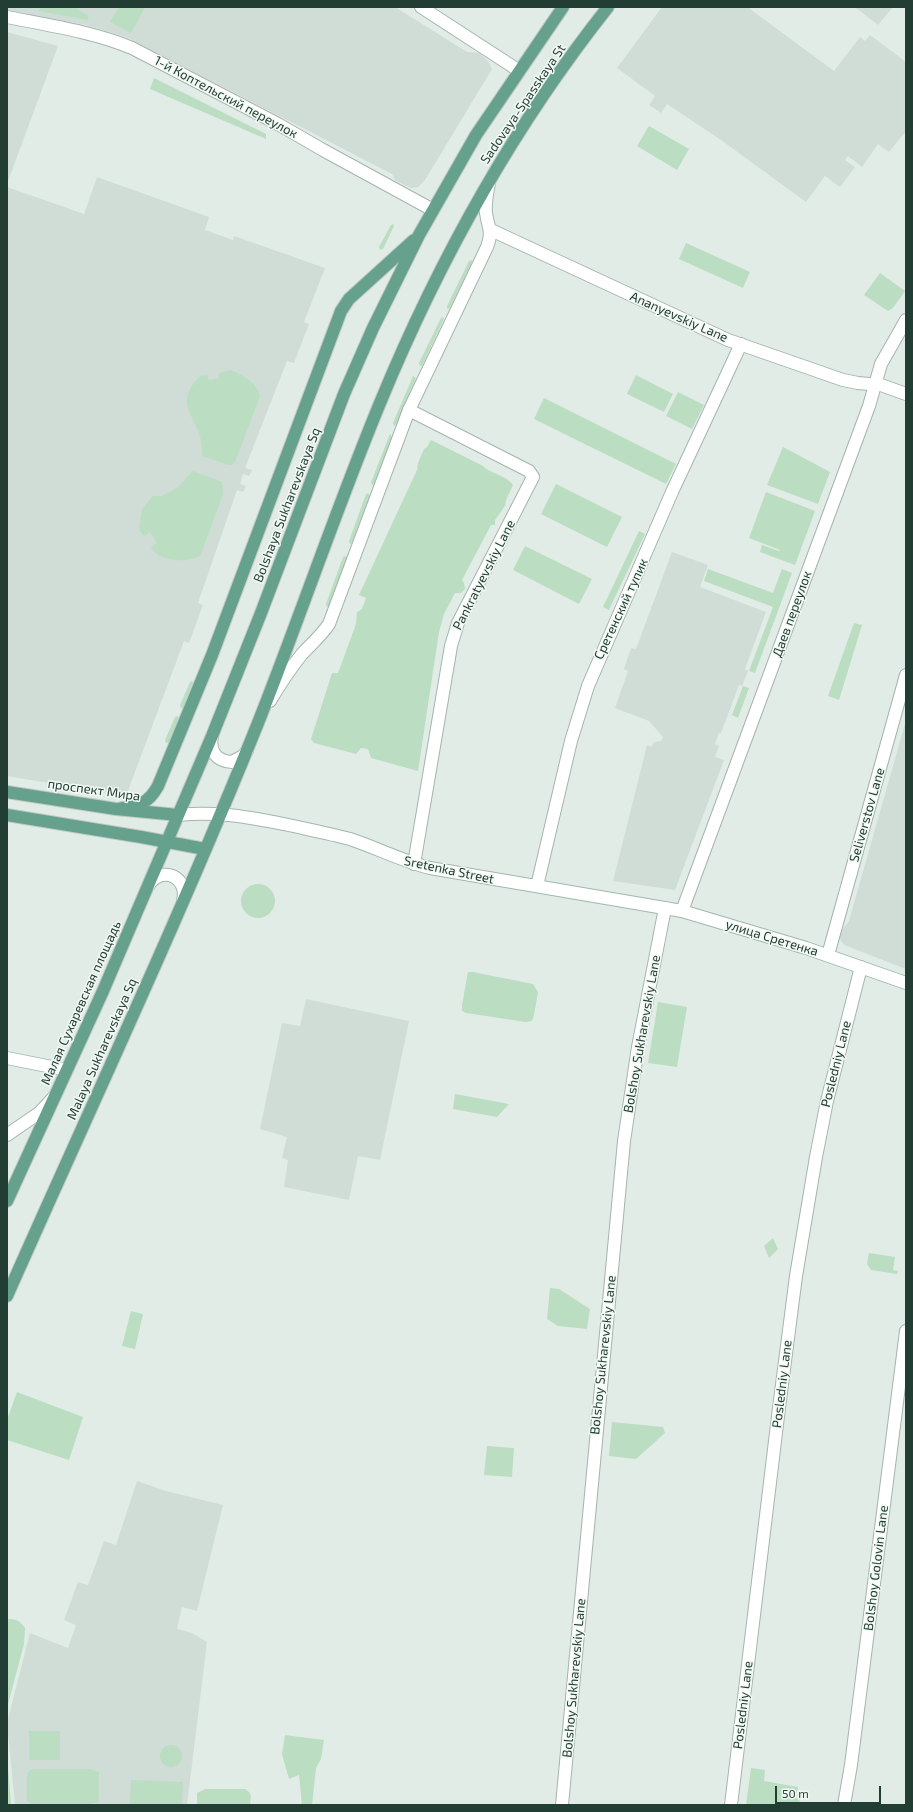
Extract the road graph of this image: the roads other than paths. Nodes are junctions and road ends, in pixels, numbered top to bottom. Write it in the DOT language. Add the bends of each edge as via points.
graph roads {
  1 [pos="421,7"];
  2 [pos="563,7"];
  3 [pos="608,7"];
  4 [pos="7,18"];
  5 [pos="518,70"];
  6 [pos="490,180"];
  7 [pos="433,210"];
  8 [pos="491,230"];
  9 [pos="419,235"];
  10 [pos="906,320"];
  11 [pos="740,344"];
  12 [pos="874,385"];
  13 [pos="906,394"];
  14 [pos="409,410"];
  15 [pos="906,675"];
  16 [pos="261,715"];
  17 [pos="212,736"];
  18 [pos="247,751"];
  19 [pos="7,792"];
  20 [pos="116,809"];
  21 [pos="220,813"];
  22 [pos="7,815"];
  23 [pos="178,815"];
  24 [pos="167,842"];
  25 [pos="205,849"];
  26 [pos="414,864"];
  27 [pos="148,886"];
  28 [pos="537,886"];
  29 [pos="182,901"];
  30 [pos="666,908"];
  31 [pos="682,911"];
  32 [pos="828,955"];
  33 [pos="861,967"];
  34 [pos="906,982"];
  35 [pos="7,1058"];
  36 [pos="67,1070"];
  37 [pos="55,1096"];
  38 [pos="7,1135"];
  39 [pos="7,1201"];
  40 [pos="7,1296"];
  41 [pos="906,1331"];
  42 [pos="562,1805"];
  43 [pos="731,1805"];
  44 [pos="844,1805"];
  1 -- 5 [label="street"];
  2 -- 5 [label="main road, Sadovaya-Spasskaya St"];
  3 -- 6 [label="main road, Sadovaya-Spasskaya St" via="548,89"];
  4 -- 7 [label="street, 1-й Коптельский переулок" via="111,40 132,48 272,120"];
  5 -- 7 [label="main road, Sadovaya-Spasskaya St" via="476,135"];
  6 -- 8 [label="street" via="486,213"];
  6 -- 16 [label="main road, Sadovaya-Spasskaya St" via="429,294 380,401"];
  7 -- 9 [label="main road, Bolshaya Sukharevskaya Sq"];
  8 -- 11 [label="street, Ananyevskiy Lane"];
  8 -- 14 [label="street" via="487,248"];
  9 -- 17 [label="main road, Bolshaya Sukharevskaya Sq" via="386,300 344,394"];
  9 -- 20 [label="main road" via="349,299 341,311 212,656 158,786 145,803"];
  10 -- 12 [label="street, Даев переулок" via="881,364"];
  11 -- 12 [label="street, Ananyevskiy Lane" via="843,380"];
  11 -- 28 [label="street, Сретенский тупик" via="672,492 588,686 573,733"];
  12 -- 13 [label="street, Ananyevskiy Lane"];
  12 -- 31 [label="street, Даев переулок" via="867,411"];
  14 -- 16 [label="street" via="329,624 288,671"];
  14 -- 26 [label="street, Pankratyevskiy Lane" via="529,471 533,477 458,623 451,646"];
  15 -- 32 [label="street, Seliverstov Lane"];
  16 -- 18 [label="main road"];
  17 -- 18 [label="street" via="212,749 219,759 232,762"];
  17 -- 23 [label="main road, Bolshaya Sukharevskaya Sq"];
  18 -- 21 [label="main road"];
  19 -- 20 [label="main road, проспект Мира"];
  20 -- 23 [label="main road, проспект Мира"];
  21 -- 23 [label="street, Sretenka Street"];
  21 -- 25 [label="main road, Malaya Sukharevskaya Sq"];
  21 -- 26 [label="street, Sretenka Street" via="350,840"];
  22 -- 24 [label="main road"];
  23 -- 24 [label="main road, Малая Сухаревская площадь"];
  24 -- 25 [label="main road"];
  24 -- 27 [label="main road, Малая Сухаревская площадь"];
  25 -- 29 [label="main road, Malaya Sukharevskaya Sq"];
  26 -- 28 [label="street, Sretenka Street"];
  27 -- 29 [label="street" via="157,876 170,875 180,882 184,895"];
  27 -- 36 [label="main road, Малая Сухаревская площадь"];
  28 -- 30 [label="street, улица Сретенка"];
  29 -- 40 [label="main road, Malaya Sukharevskaya Sq"];
  30 -- 31 [label="street, улица Сретенка"];
  30 -- 42 [label="street, Bolshoy Sukharevskiy Lane" via="638,1047 624,1141"];
  31 -- 32 [label="street, улица Сретенка"];
  32 -- 33 [label="street, улица Сретенка"];
  33 -- 34 [label="street, улица Сретенка"];
  33 -- 43 [label="street, Posledniy Lane" via="823,1116 796,1276"];
  35 -- 36 [label="street"];
  36 -- 37 [label="main road, Малая Сухаревская площадь"];
  37 -- 38 [label="street" via="39,1113"];
  37 -- 39 [label="main road, Малая Сухаревская площадь"];
  41 -- 44 [label="street, Bolshoy Golovin Lane"];
}
